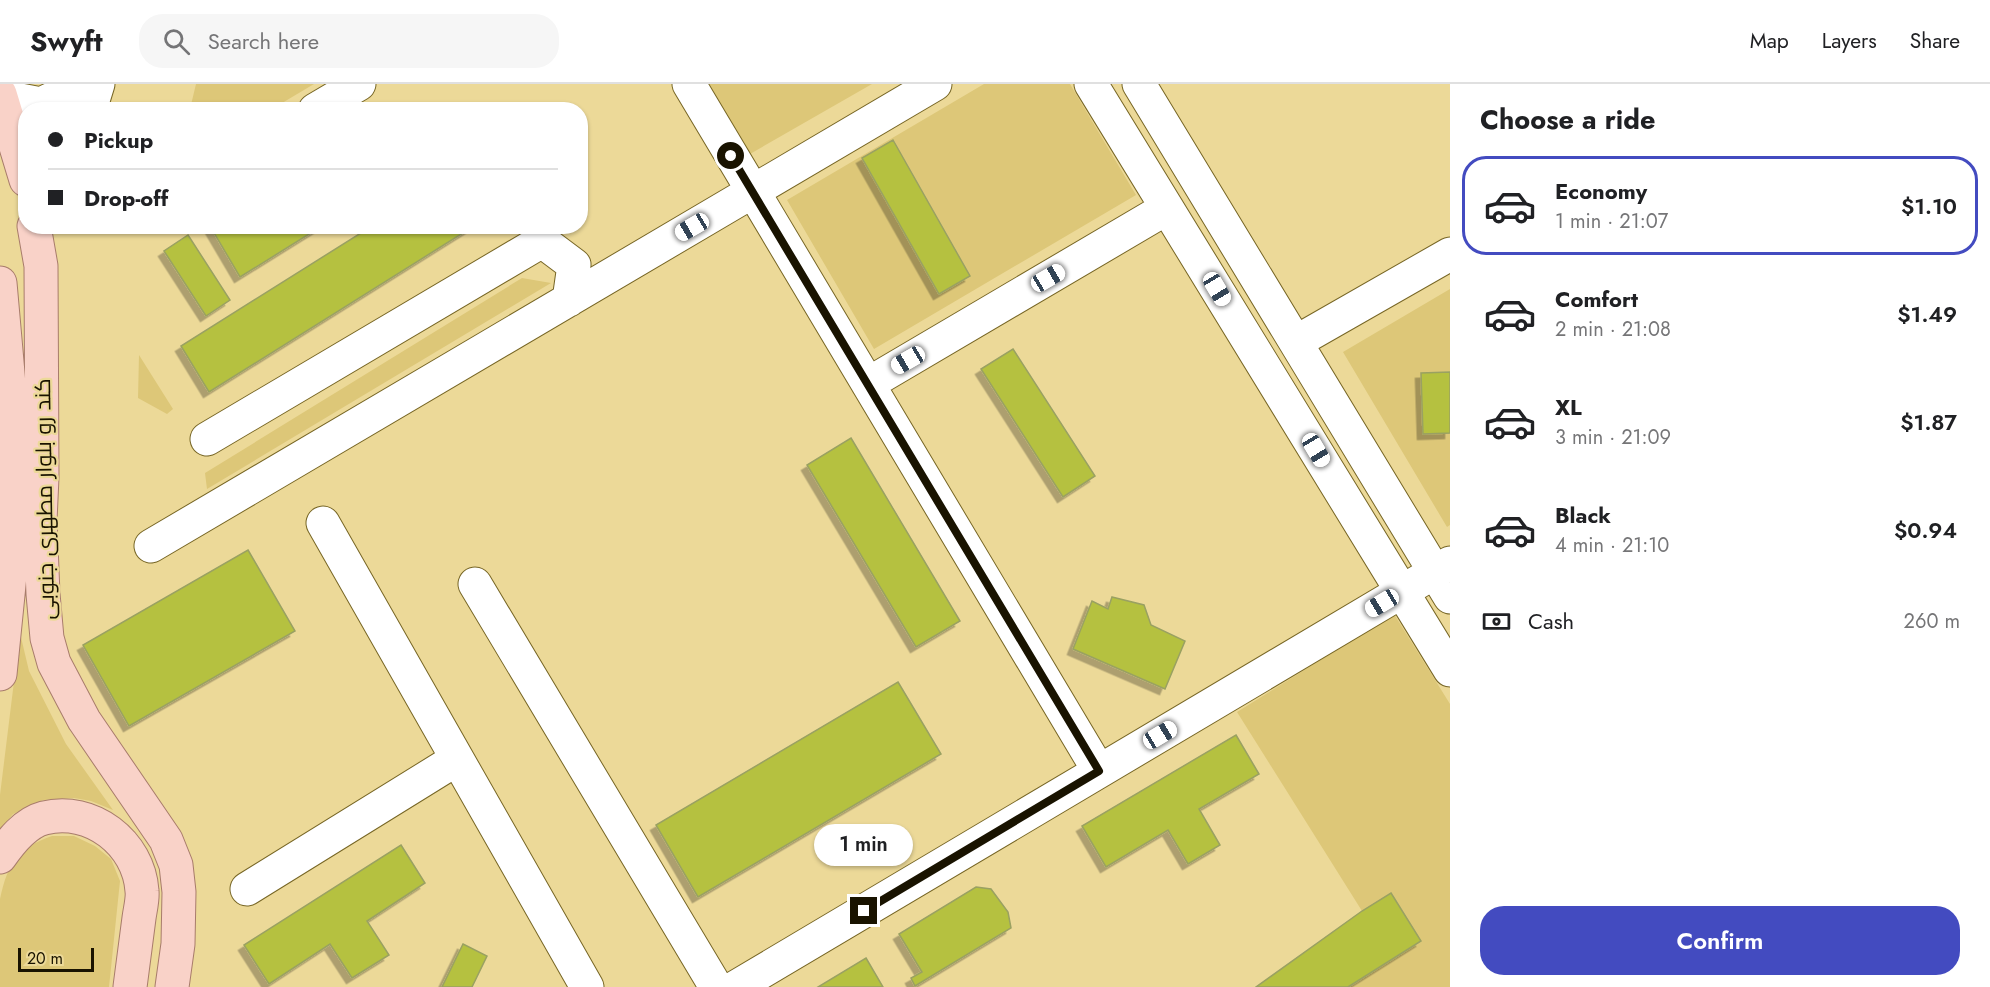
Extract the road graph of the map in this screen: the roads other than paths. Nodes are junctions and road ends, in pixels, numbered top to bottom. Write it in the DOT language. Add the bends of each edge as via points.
graph roads {
  1 [pos="1,84"];
  2 [pos="76,84"];
  3 [pos="98,84"];
  4 [pos="359,84"];
  5 [pos="688,84"];
  6 [pos="935,84"];
  7 [pos="1091,84"];
  8 [pos="1139,84"];
  9 [pos="0,94"];
  10 [pos="31,102"];
  11 [pos="45,102"];
  12 [pos="92,102"];
  13 [pos="329,102"];
  14 [pos="18,154"];
  15 [pos="753,191"];
  16 [pos="1167,208"];
  17 [pos="35,234"];
  18 [pos="51,234"];
  19 [pos="1450,254"];
  20 [pos="41,266"];
  21 [pos="0,283"];
  22 [pos="569,300"];
  23 [pos="1296,342"];
  24 [pos="868,384"];
  25 [pos="207,439"];
  26 [pos="323,523"];
  27 [pos="151,546"];
  28 [pos="1445,577"];
  29 [pos="475,584"];
  30 [pos="1402,591"];
  31 [pos="1450,670"];
  32 [pos="0,674"];
  33 [pos="457,759"];
  34 [pos="1099,771"];
  35 [pos="0,857"];
  36 [pos="247,889"];
  37 [pos="737,985"];
  38 [pos="130,987"];
  39 [pos="172,987"];
  40 [pos="587,987"];
  1 -- 10 [label="street" via="15,99"];
  2 -- 11 [label="street"];
  3 -- 12 [label="street"];
  4 -- 13 [label="street"];
  5 -- 15 [label="street"];
  6 -- 15 [label="street"];
  7 -- 16 [label="street"];
  8 -- 23 [label="street"];
  9 -- 14 [label="main road"];
  15 -- 22 [label="street"];
  15 -- 24 [label="street"];
  16 -- 24 [label="street"];
  16 -- 30 [label="street"];
  17 -- 20 [label="main road, کند رو بلوار مطهری جنوبی"];
  18 -- 20 [label="street"];
  19 -- 23 [label="street"];
  20 -- 39 [label="main road, کند رو بلوار مطهری جنوبی" via="40,521 47,638 54,663 84,720 166,840 176,865 178,944"];
  21 -- 32 [label="main road" via="14,441 10,565"];
  22 -- 25 [label="street" via="574,265 542,241"];
  22 -- 27 [label="street"];
  23 -- 28 [label="street"];
  24 -- 34 [label="street"];
  26 -- 33 [label="street"];
  28 -- 30 [label="street"];
  29 -- 37 [label="street"];
  30 -- 31 [label="street"];
  30 -- 34 [label="street"];
  33 -- 36 [label="street"];
  33 -- 40 [label="street"];
  34 -- 37 [label="street"];
  35 -- 38 [label="main road" via="20,832 42,818 66,816 86,820 105,827 122,843 136,864 142,891"];
}
